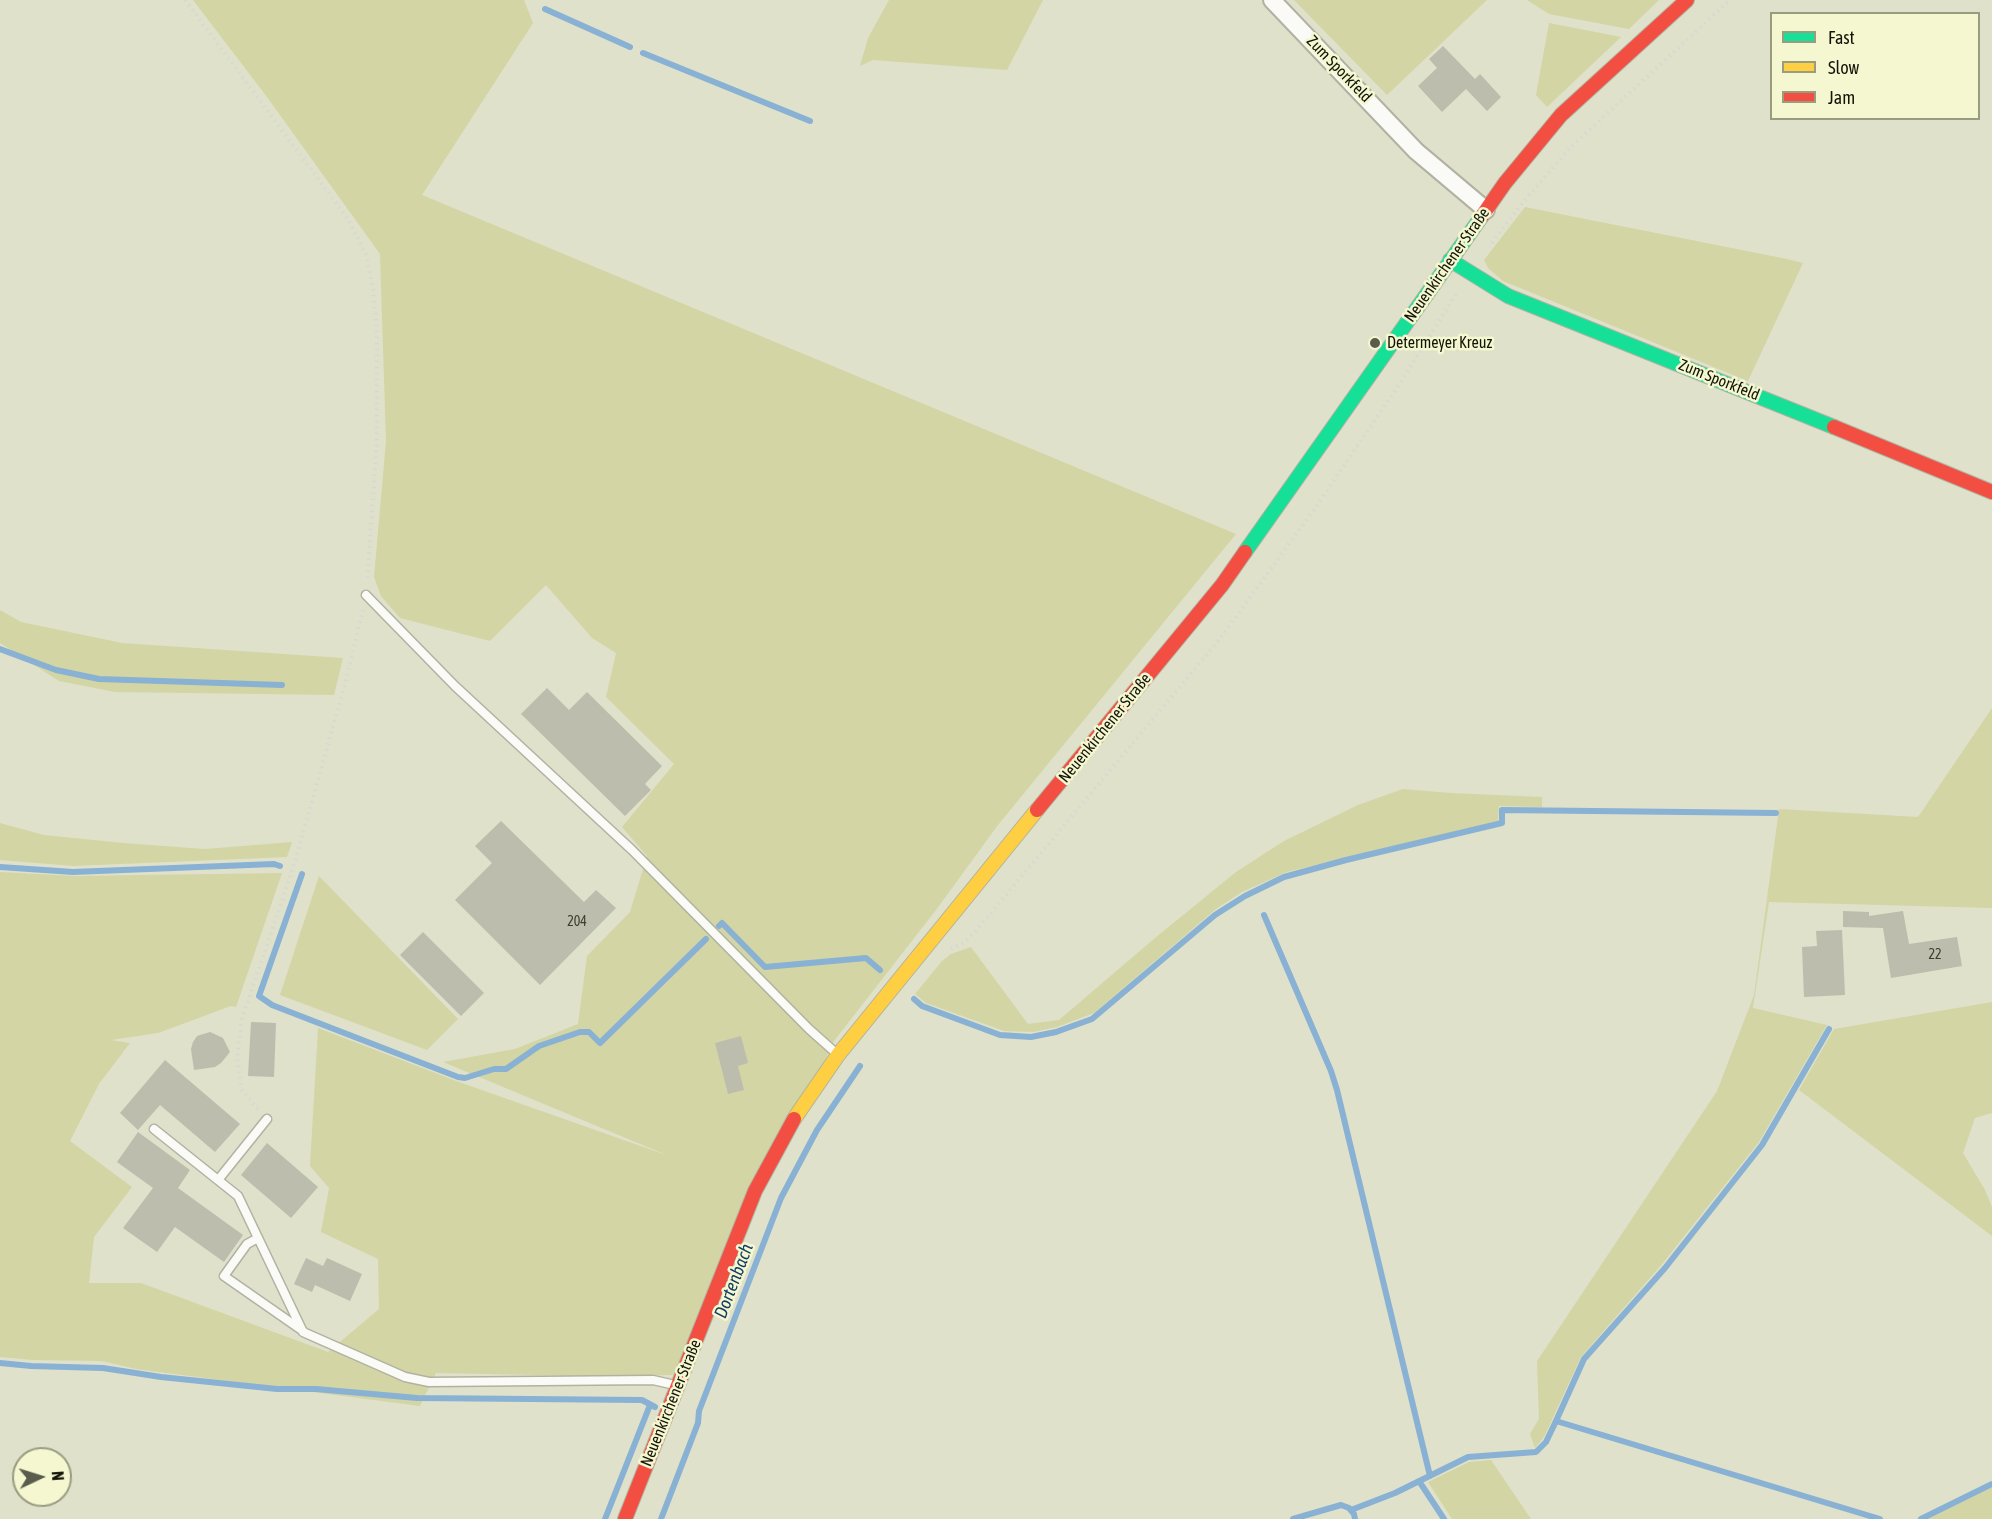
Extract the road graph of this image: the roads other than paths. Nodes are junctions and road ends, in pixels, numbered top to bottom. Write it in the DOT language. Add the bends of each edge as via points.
graph roads {
  1 [pos="1272,0"];
  2 [pos="1687,0"];
  3 [pos="1486,210"];
  4 [pos="1450,260"];
  5 [pos="1992,492"];
  6 [pos="366,595"];
  7 [pos="838,1055"];
  8 [pos="267,1119"];
  9 [pos="154,1129"];
  10 [pos="218,1180"];
  11 [pos="258,1238"];
  12 [pos="303,1332"];
  13 [pos="679,1386"];
  14 [pos="625,1519"];
  1 -- 3 [label="street, Zum Sporkfeld" via="1416,150"];
  2 -- 3 [label="street, Neuenkirchener Straße" via="1561,115"];
  3 -- 4 [label="street, Neuenkirchener Straße"];
  4 -- 5 [label="street, Zum Sporkfeld" via="1508,296"];
  4 -- 7 [label="street, Neuenkirchener Straße" via="1221,585"];
  6 -- 7 [label="lane" via="455,686 632,850"];
  7 -- 13 [label="street, Neuenkirchener Straße" via="789,1125 755,1191"];
  8 -- 10 [label="lane"];
  9 -- 10 [label="lane"];
  10 -- 11 [label="lane" via="238,1196"];
  11 -- 12 [label="lane"];
  11 -- 12 [label="lane" via="247,1244 224,1276"];
  12 -- 13 [label="lane" via="405,1377 429,1382 653,1380"];
  13 -- 14 [label="street, Neuenkirchener Straße"];
}
